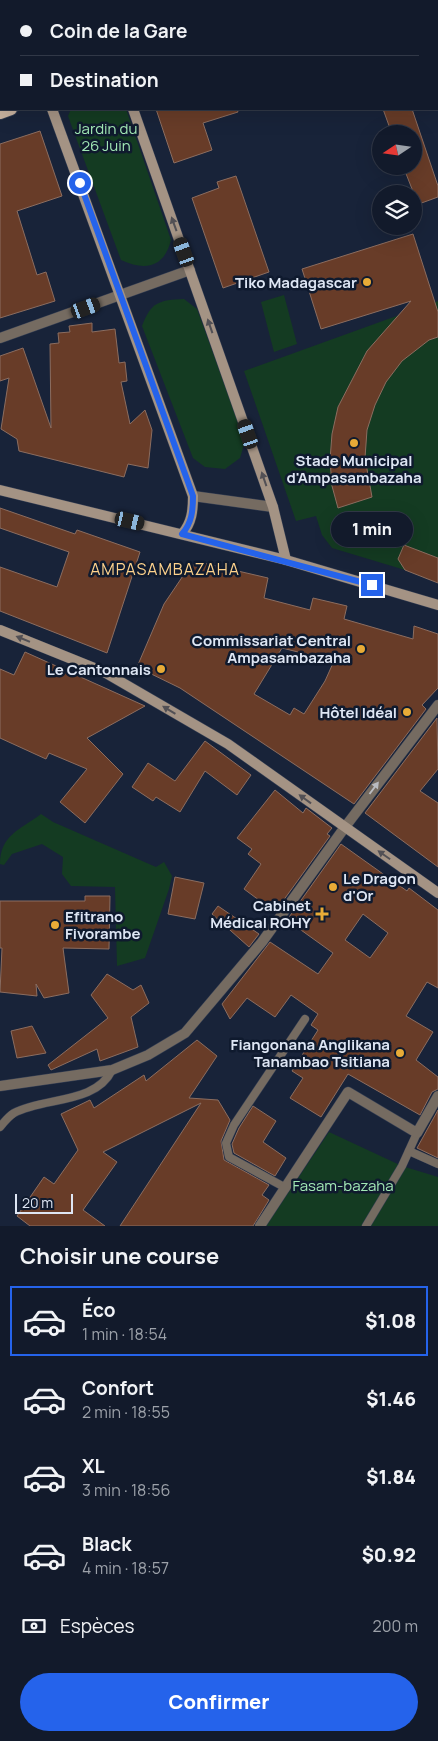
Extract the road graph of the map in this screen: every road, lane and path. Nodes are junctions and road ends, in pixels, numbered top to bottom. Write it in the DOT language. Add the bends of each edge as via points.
graph roads {
  1 [pos="52,110"];
  2 [pos="133,110"];
  3 [pos="190,270"];
  4 [pos="120,295"];
  5 [pos="0,338"];
  6 [pos="0,490"];
  7 [pos="193,496"];
  8 [pos="273,507"];
  9 [pos="182,534"];
  10 [pos="286,560"];
  11 [pos="438,606"];
  12 [pos="0,630"];
  13 [pos="438,705"];
  14 [pos="345,827"];
  15 [pos="438,894"];
  16 [pos="305,1018"];
  17 [pos="112,1070"];
  18 [pos="0,1086"];
  19 [pos="438,1096"];
  20 [pos="0,1127"];
  21 [pos="417,1132"];
  22 [pos="409,1151"];
  23 [pos="438,1164"];
  24 [pos="286,1188"];
  25 [pos="260,1226"];
  26 [pos="366,1226"];
  1 -- 4 [label="street"];
  3 -- 2 [label="street, one-way"];
  3 -- 4 [label="street"];
  8 -- 3 [label="street, one-way"];
  4 -- 5 [label="street"];
  4 -- 7 [label="street"];
  6 -- 9 [label="street"];
  7 -- 8 [label="street"];
  7 -- 9 [label="street" via="188,528"];
  8 -- 10 [label="street"];
  9 -- 10 [label="street"];
  10 -- 11 [label="street"];
  14 -- 12 [label="street, one-way" via="228,744 124,683"];
  14 -- 13 [label="street, one-way"];
  15 -- 14 [label="street, one-way"];
  14 -- 17 [label="street" via="262,942 185,1034"];
  16 -- 24 [label="lane" via="234,1125 226,1143 229,1157"];
  17 -- 18 [label="street"];
  17 -- 20 [label="lane" via="108,1079 90,1091 37,1104 13,1114"];
  19 -- 21 [label="street"];
  21 -- 22 [label="lane"];
  21 -- 24 [label="street" via="348,1092"];
  22 -- 23 [label="lane"];
  22 -- 26 [label="lane"];
  24 -- 25 [label="street"];
}
